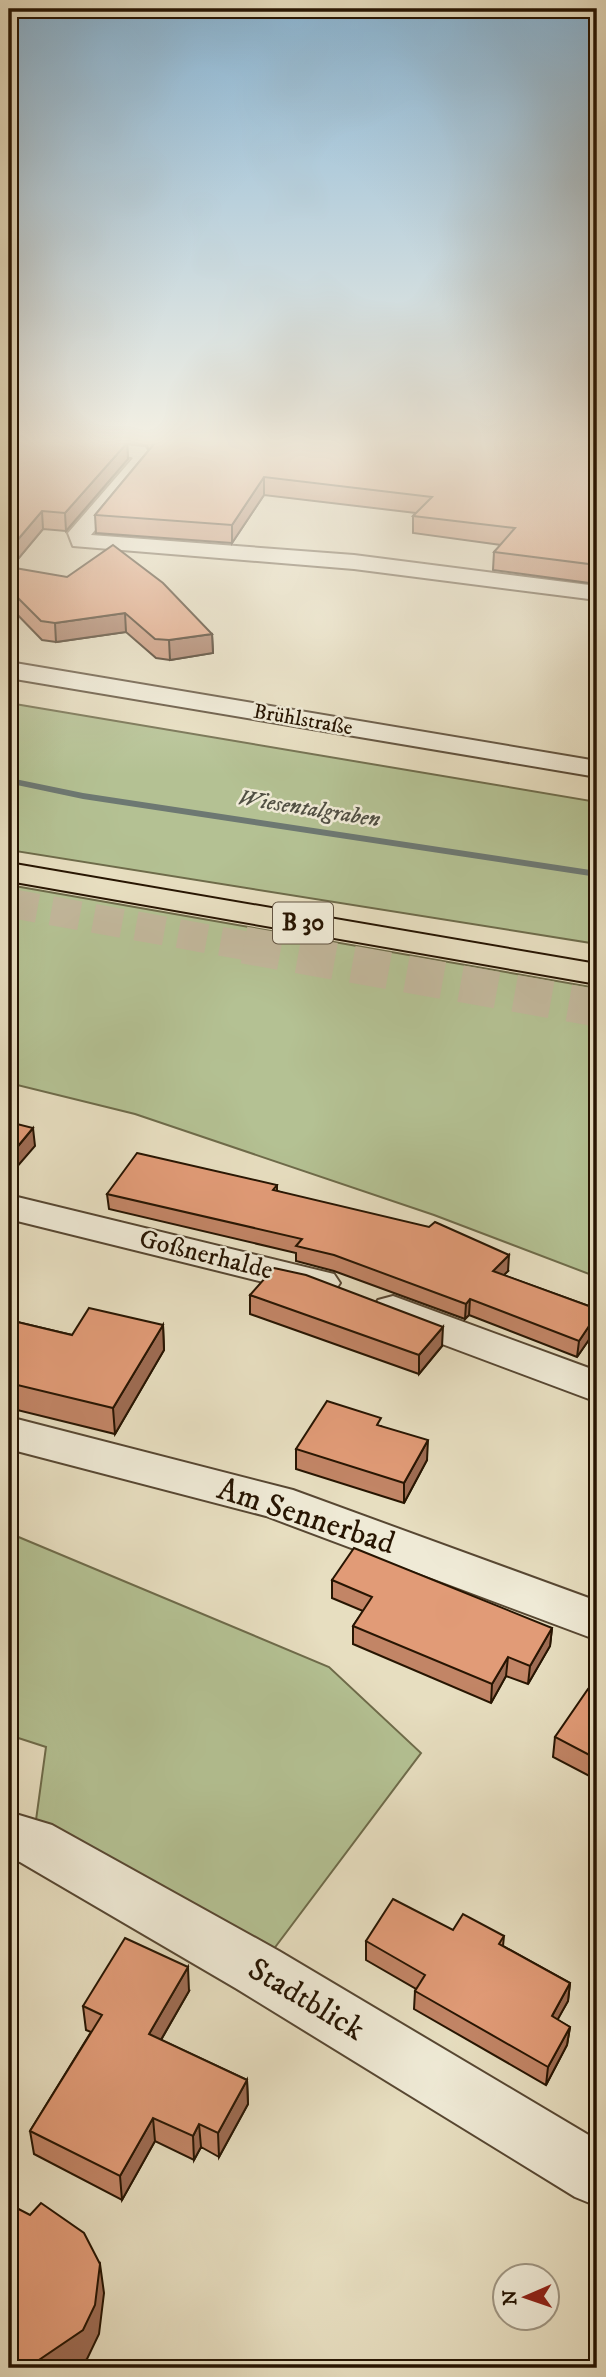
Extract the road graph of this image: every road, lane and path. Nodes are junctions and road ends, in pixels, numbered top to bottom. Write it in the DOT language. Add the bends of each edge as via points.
graph roads {
  1 [pos="236,553"];
  2 [pos="597,593"];
  3 [pos="9,670"];
  4 [pos="597,769"];
  5 [pos="9,872"];
  6 [pos="597,974"];
  7 [pos="9,1207"];
  8 [pos="597,1387"];
  9 [pos="9,1433"];
  10 [pos="597,1621"];
  11 [pos="9,1836"];
  12 [pos="597,2175"];
  1 -- 2 [label="street" via="354,562"];
  3 -- 4 [label="street, Brühlstraße"];
  5 -- 6 [label="highway, B 30"];
  7 -- 8 [label="street, Goßnerhalde" via="319,1282"];
  9 -- 10 [label="street, Am Sennerbad" via="277,1502"];
  11 -- 12 [label="street, Stadtblick" via="33,1842 258,1970"];
}
